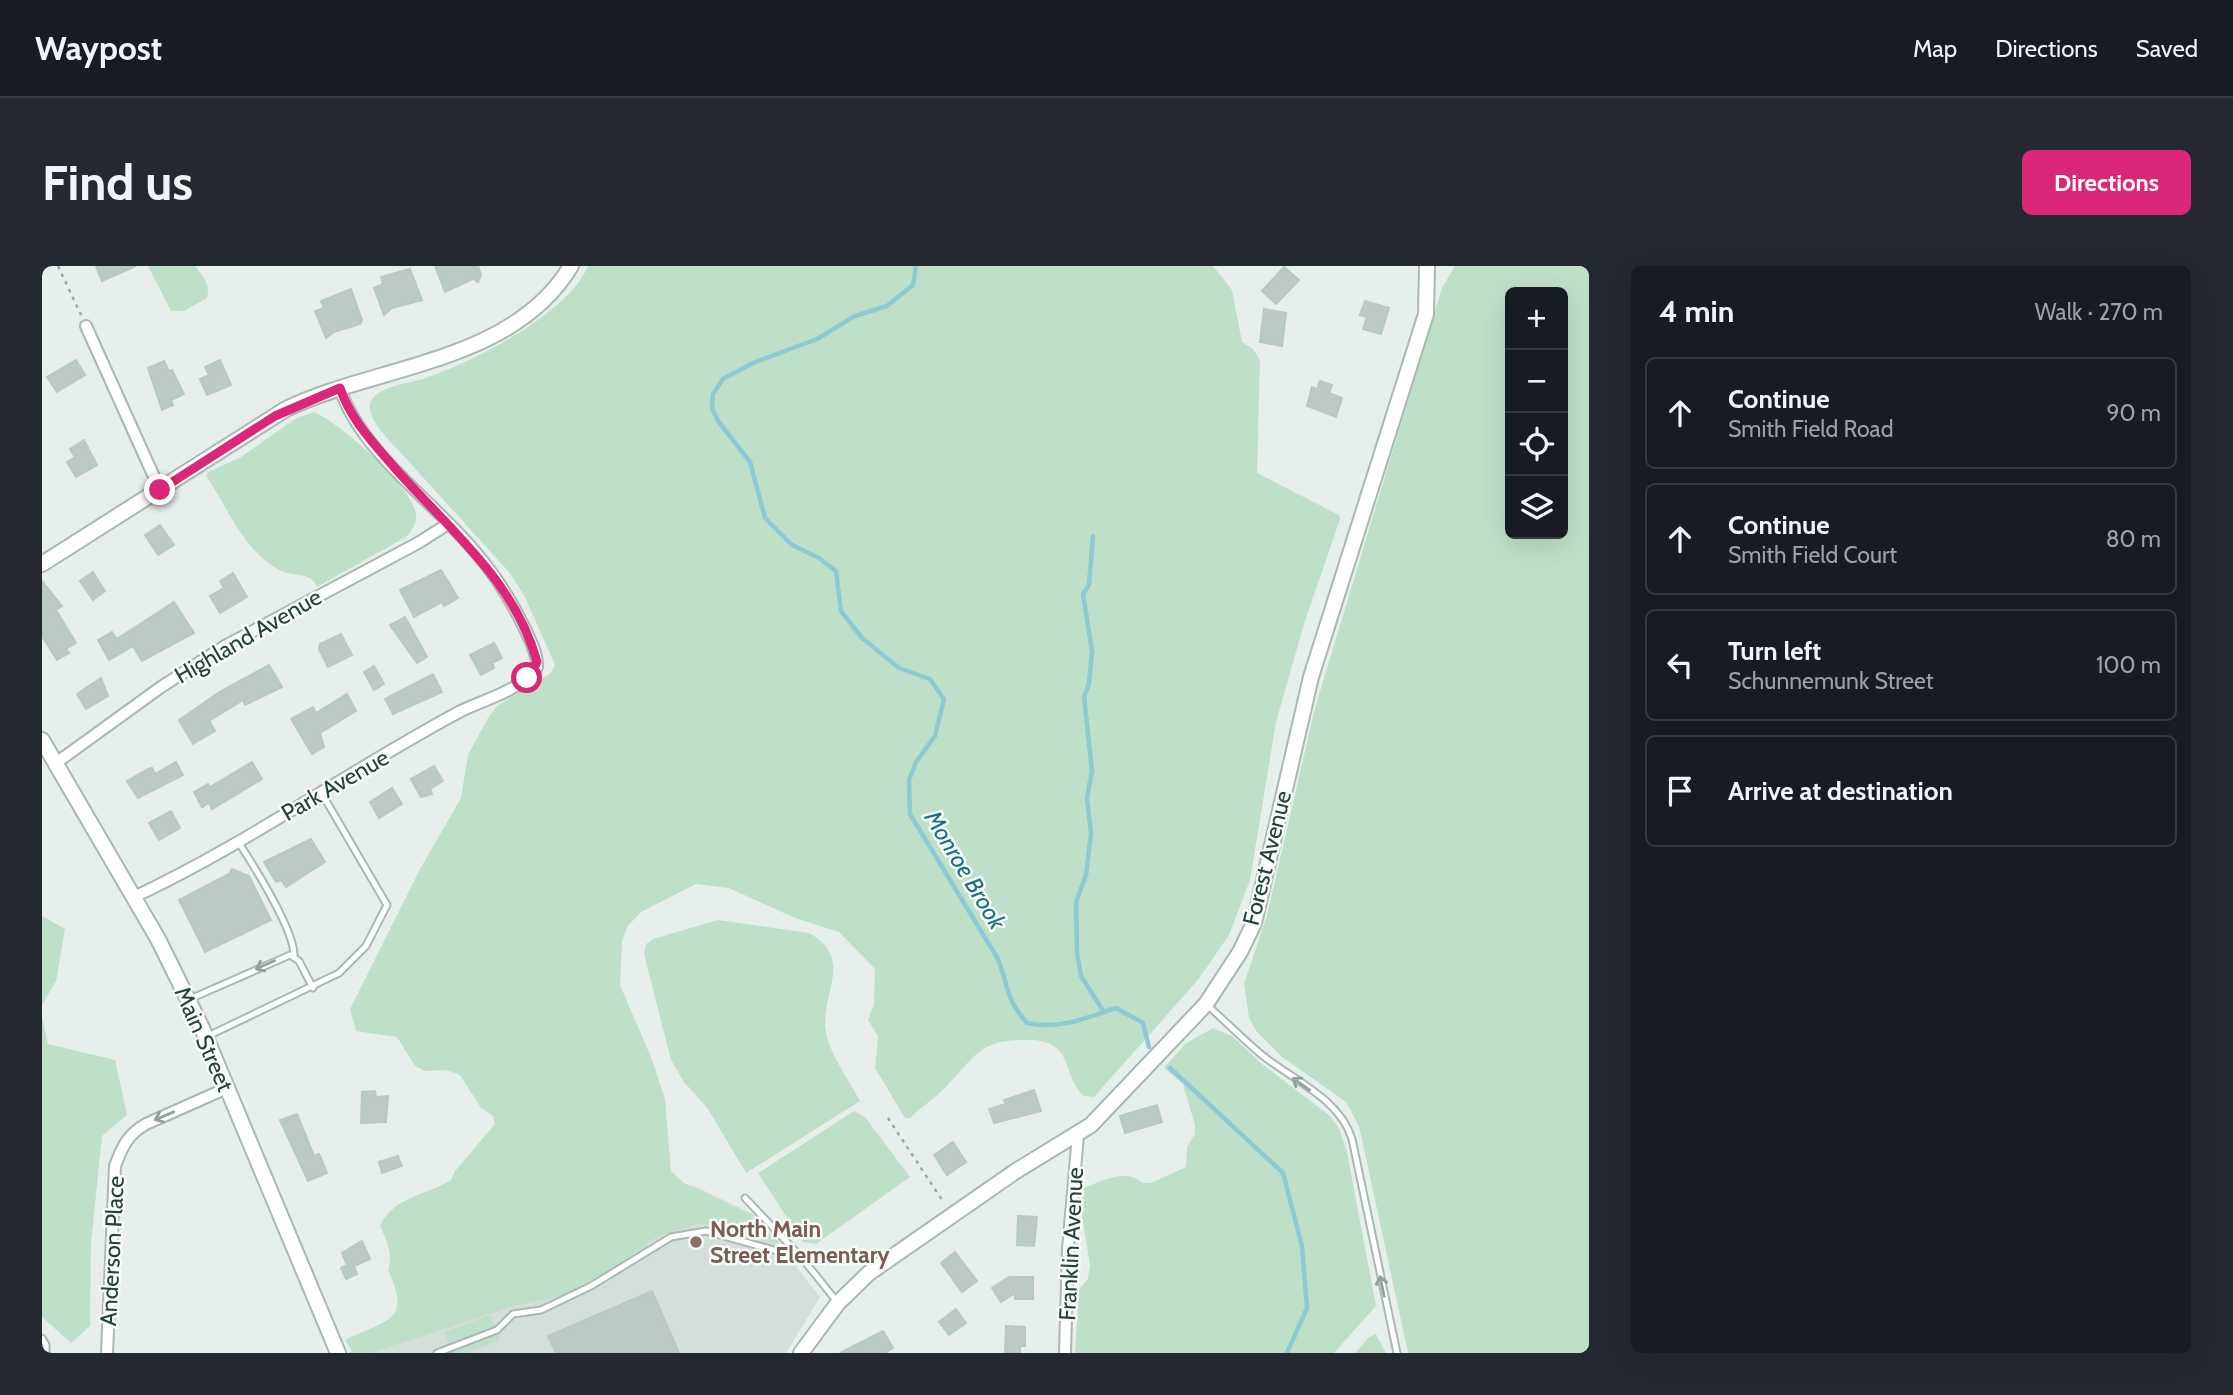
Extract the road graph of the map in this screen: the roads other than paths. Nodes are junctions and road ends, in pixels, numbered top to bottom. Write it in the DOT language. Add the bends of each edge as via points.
graph roads {
  1 [pos="570,266"];
  2 [pos="1427,266"];
  3 [pos="86,326"];
  4 [pos="340,388"];
  5 [pos="160,490"];
  6 [pos="448,524"];
  7 [pos="42,564"];
  8 [pos="42,740"];
  9 [pos="56,763"];
  10 [pos="321,792"];
  11 [pos="238,842"];
  12 [pos="134,897"];
  13 [pos="294,955"];
  14 [pos="313,988"];
  15 [pos="188,1000"];
  16 [pos="1206,1004"];
  17 [pos="205,1037"];
  18 [pos="226,1088"];
  19 [pos="1078,1135"];
  20 [pos="745,1198"];
  21 [pos="802,1258"];
  22 [pos="838,1303"];
  23 [pos="42,1338"];
  24 [pos="46,1353"];
  25 [pos="107,1353"];
  26 [pos="338,1353"];
  27 [pos="437,1353"];
  28 [pos="801,1353"];
  29 [pos="1065,1353"];
  30 [pos="1397,1353"];
  1 -- 4 [label="street" via="559,283 515,320 469,346 427,364"];
  2 -- 16 [label="street, Forest Avenue" via="1426,313 1311,677 1254,923"];
  3 -- 5 [label="street"];
  4 -- 5 [label="street" via="275,416"];
  4 -- 6 [label="street" via="362,429 416,494"];
  5 -- 7 [label="street"];
  6 -- 9 [label="street, Highland Avenue" via="225,646"];
  6 -- 10 [label="street, Park Avenue" via="477,553 512,605 532,645 535,671"];
  8 -- 9 [label="street, Main Street"];
  9 -- 12 [label="street, Main Street"];
  10 -- 11 [label="street, Park Avenue"];
  10 -- 14 [label="lane" via="387,903 359,955"];
  11 -- 12 [label="street, Park Avenue"];
  11 -- 13 [label="lane" via="269,894"];
  12 -- 15 [label="street, Main Street"];
  13 -- 14 [label="lane"];
  13 -- 15 [label="lane, one-way"];
  14 -- 17 [label="lane"];
  15 -- 17 [label="street, Main Street"];
  16 -- 19 [label="street, Forest Avenue"];
  30 -- 16 [label="lane, one-way" via="1345,1120 1333,1106 1259,1053"];
  17 -- 18 [label="street, Main Street"];
  18 -- 25 [label="street, Anderson Place, one-way" via="135,1130 121,1148 115,1178"];
  18 -- 26 [label="street, Main Street"];
  19 -- 22 [label="street, Forest Avenue" via="869,1273"];
  19 -- 29 [label="street, Franklin Avenue"];
  20 -- 21 [label="lane"];
  21 -- 22 [label="lane"];
  21 -- 27 [label="lane" via="706,1231 671,1237 591,1286 541,1310 511,1315 498,1330"];
  22 -- 28 [label="street, Forest Avenue"];
  23 -- 24 [label="lane"];
}
